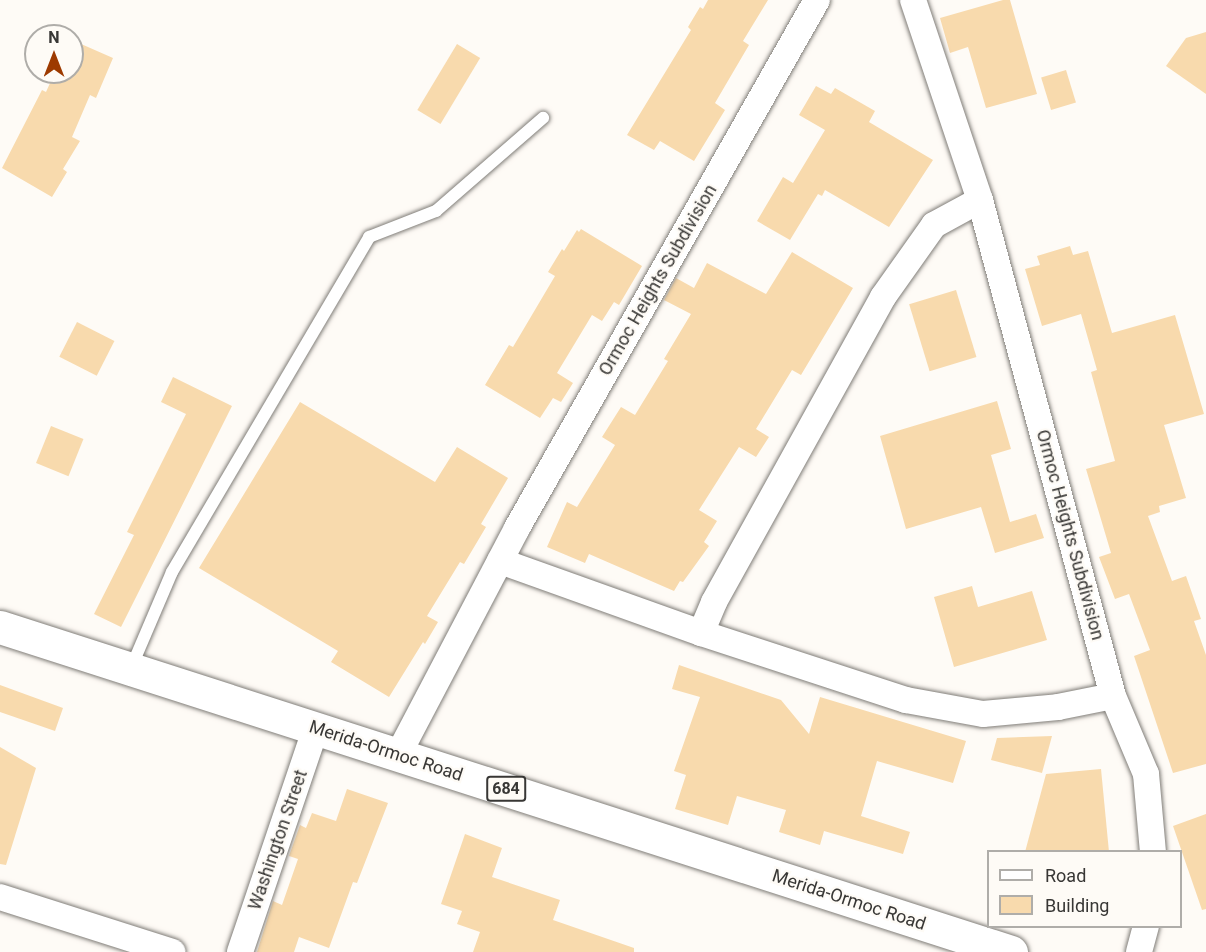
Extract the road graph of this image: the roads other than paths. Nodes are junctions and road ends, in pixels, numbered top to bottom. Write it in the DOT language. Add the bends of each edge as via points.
graph roads {
  1 [pos="817,0"];
  2 [pos="913,0"];
  3 [pos="543,118"];
  4 [pos="980,200"];
  5 [pos="500,561"];
  6 [pos="0,627"];
  7 [pos="701,633"];
  8 [pos="130,669"];
  9 [pos="1113,696"];
  10 [pos="316,728"];
  11 [pos="398,754"];
  12 [pos="1153,850"];
  13 [pos="0,897"];
  14 [pos="1146,928"];
  15 [pos="172,952"];
  16 [pos="240,952"];
  17 [pos="1011,952"];
  18 [pos="1139,952"];
  1 -- 5 [label="street, Ormoc Heights Subdivision"];
  2 -- 4 [label="street, Ormoc Heights Subdivision"];
  3 -- 8 [label="lane" via="436,211 369,237 172,572"];
  4 -- 7 [label="street" via="934,225 883,297 714,602"];
  4 -- 9 [label="street, Ormoc Heights Subdivision"];
  5 -- 7 [label="street"];
  5 -- 11 [label="street, Ormoc Heights Subdivision"];
  6 -- 8 [label="highway, Merida-Ormoc Road / 684"];
  7 -- 9 [label="street" via="906,700 982,714 1058,707"];
  8 -- 10 [label="highway, Merida-Ormoc Road / 684"];
  9 -- 12 [label="street, Ormoc Heights Subdivision" via="1146,774"];
  10 -- 11 [label="highway, Merida-Ormoc Road / 684"];
  10 -- 16 [label="street, Washington Street"];
  11 -- 17 [label="highway, Merida-Ormoc Road / 684"];
  13 -- 15 [label="street"];
  14 -- 18 [label="street"];
}
